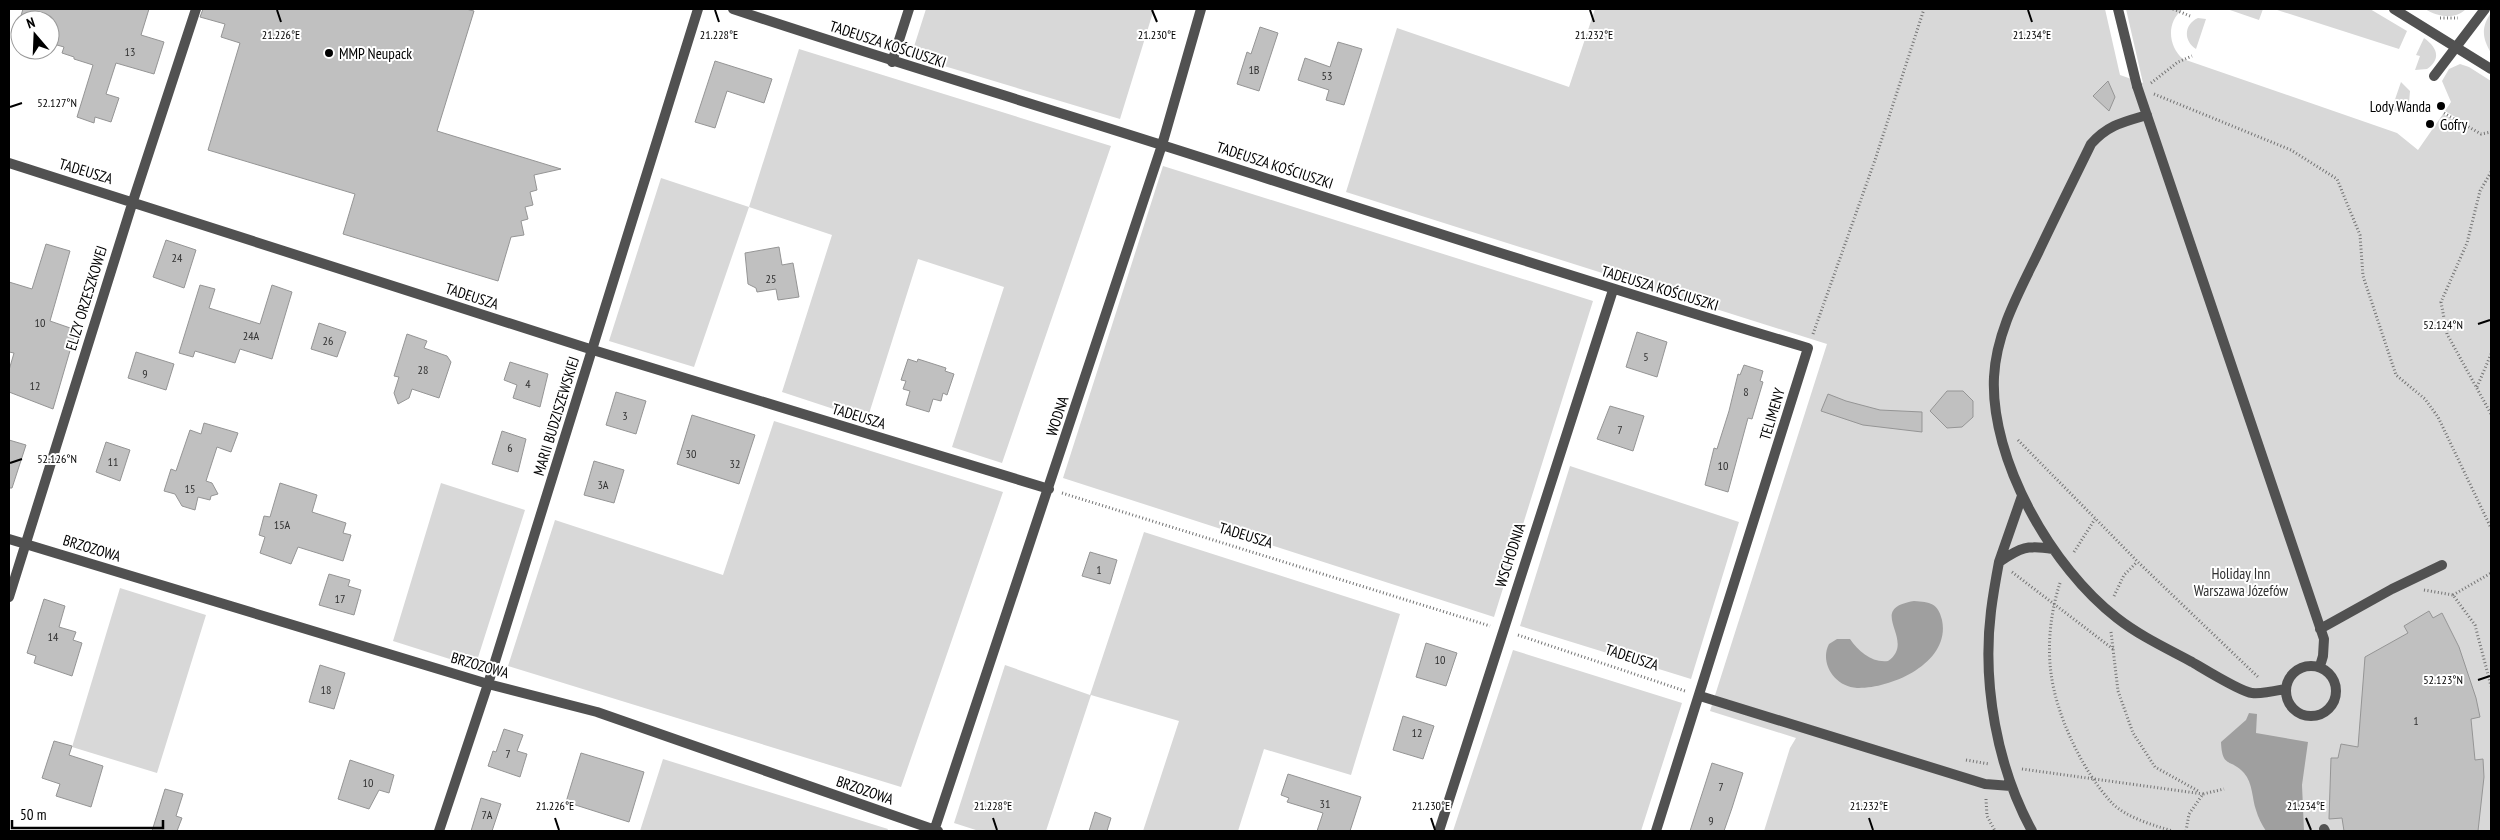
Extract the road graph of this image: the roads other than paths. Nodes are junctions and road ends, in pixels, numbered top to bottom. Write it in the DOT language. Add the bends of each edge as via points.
graph roads {
  1 [pos="196,9"];
  2 [pos="698,9"];
  3 [pos="733,9"];
  4 [pos="909,9"];
  5 [pos="1201,9"];
  6 [pos="2118,9"];
  7 [pos="2394,9"];
  8 [pos="2486,9"];
  9 [pos="2456,47"];
  10 [pos="892,62"];
  11 [pos="2491,69"];
  12 [pos="2434,76"];
  13 [pos="2147,114"];
  14 [pos="1162,145"];
  15 [pos="9,163"];
  16 [pos="132,201"];
  17 [pos="1613,290"];
  18 [pos="1808,348"];
  19 [pos="592,350"];
  20 [pos="1049,489"];
  21 [pos="2022,496"];
  22 [pos="9,539"];
  23 [pos="25,544"];
  24 [pos="2053,550"];
  25 [pos="1999,562"];
  26 [pos="2442,564"];
  27 [pos="9,598"];
  28 [pos="2320,629"];
  29 [pos="2320,666"];
  30 [pos="488,684"];
  31 [pos="2285,689"];
  32 [pos="1700,696"];
  33 [pos="2011,786"];
  34 [pos="439,831"];
  35 [pos="936,831"];
  36 [pos="1439,831"];
  37 [pos="1656,831"];
  38 [pos="2032,831"];
  1 -- 16 [label="street, ELIZY ORZESZKOWEJ"];
  2 -- 19 [label="street, MARII BUDZISZEWSKIEJ"];
  3 -- 10 [label="street, TADEUSZA KOŚCIUSZKI"];
  4 -- 10 [label="street"];
  5 -- 14 [label="street, WODNA"];
  6 -- 13 [label="street"];
  7 -- 9 [label="street"];
  8 -- 9 [label="street"];
  9 -- 11 [label="street"];
  9 -- 12 [label="street"];
  10 -- 14 [label="street, TADEUSZA KOŚCIUSZKI"];
  13 -- 21 [label="street" via="2110,127 2091,144 2011,309 1997,351 1995,408 2003,444"];
  13 -- 28 [label="street"];
  14 -- 17 [label="street, TADEUSZA KOŚCIUSZKI"];
  14 -- 20 [label="street, WODNA"];
  15 -- 16 [label="street, TADEUSZA"];
  16 -- 19 [label="street, TADEUSZA"];
  16 -- 23 [label="street, ELIZY ORZESZKOWEJ"];
  17 -- 18 [label="street, TADEUSZA KOŚCIUSZKI"];
  17 -- 36 [label="street, WSCHODNIA"];
  18 -- 32 [label="street, TELIMENY"];
  19 -- 20 [label="street, TADEUSZA"];
  19 -- 30 [label="street, MARII BUDZISZEWSKIEJ"];
  20 -- 35 [label="street, WODNA"];
  21 -- 24 [label="street"];
  21 -- 25 [label="street"];
  22 -- 23 [label="street, BRZOZOWA"];
  23 -- 27 [label="street, ELIZY ORZESZKOWEJ"];
  23 -- 30 [label="street, BRZOZOWA"];
  24 -- 25 [label="street" via="2025,547"];
  24 -- 31 [label="street" via="2112,614 2142,635 2251,694"];
  25 -- 33 [label="street" via="1990,613 1989,681 2000,749"];
  26 -- 28 [label="street"];
  28 -- 29 [label="street" via="2324,639"];
  29 -- 31 [label="street" via="2308,665 2297,669"];
  29 -- 31 [label="street" via="2336,685 2336,697 2324,712 2306,716 2295,711 2287,701"];
  30 -- 34 [label="street, MARII BUDZISZEWSKIEJ"];
  30 -- 35 [label="street, BRZOZOWA" via="597,712"];
  32 -- 33 [label="street" via="1985,784"];
  32 -- 37 [label="street, TELIMENY"];
  33 -- 38 [label="street"];
}
